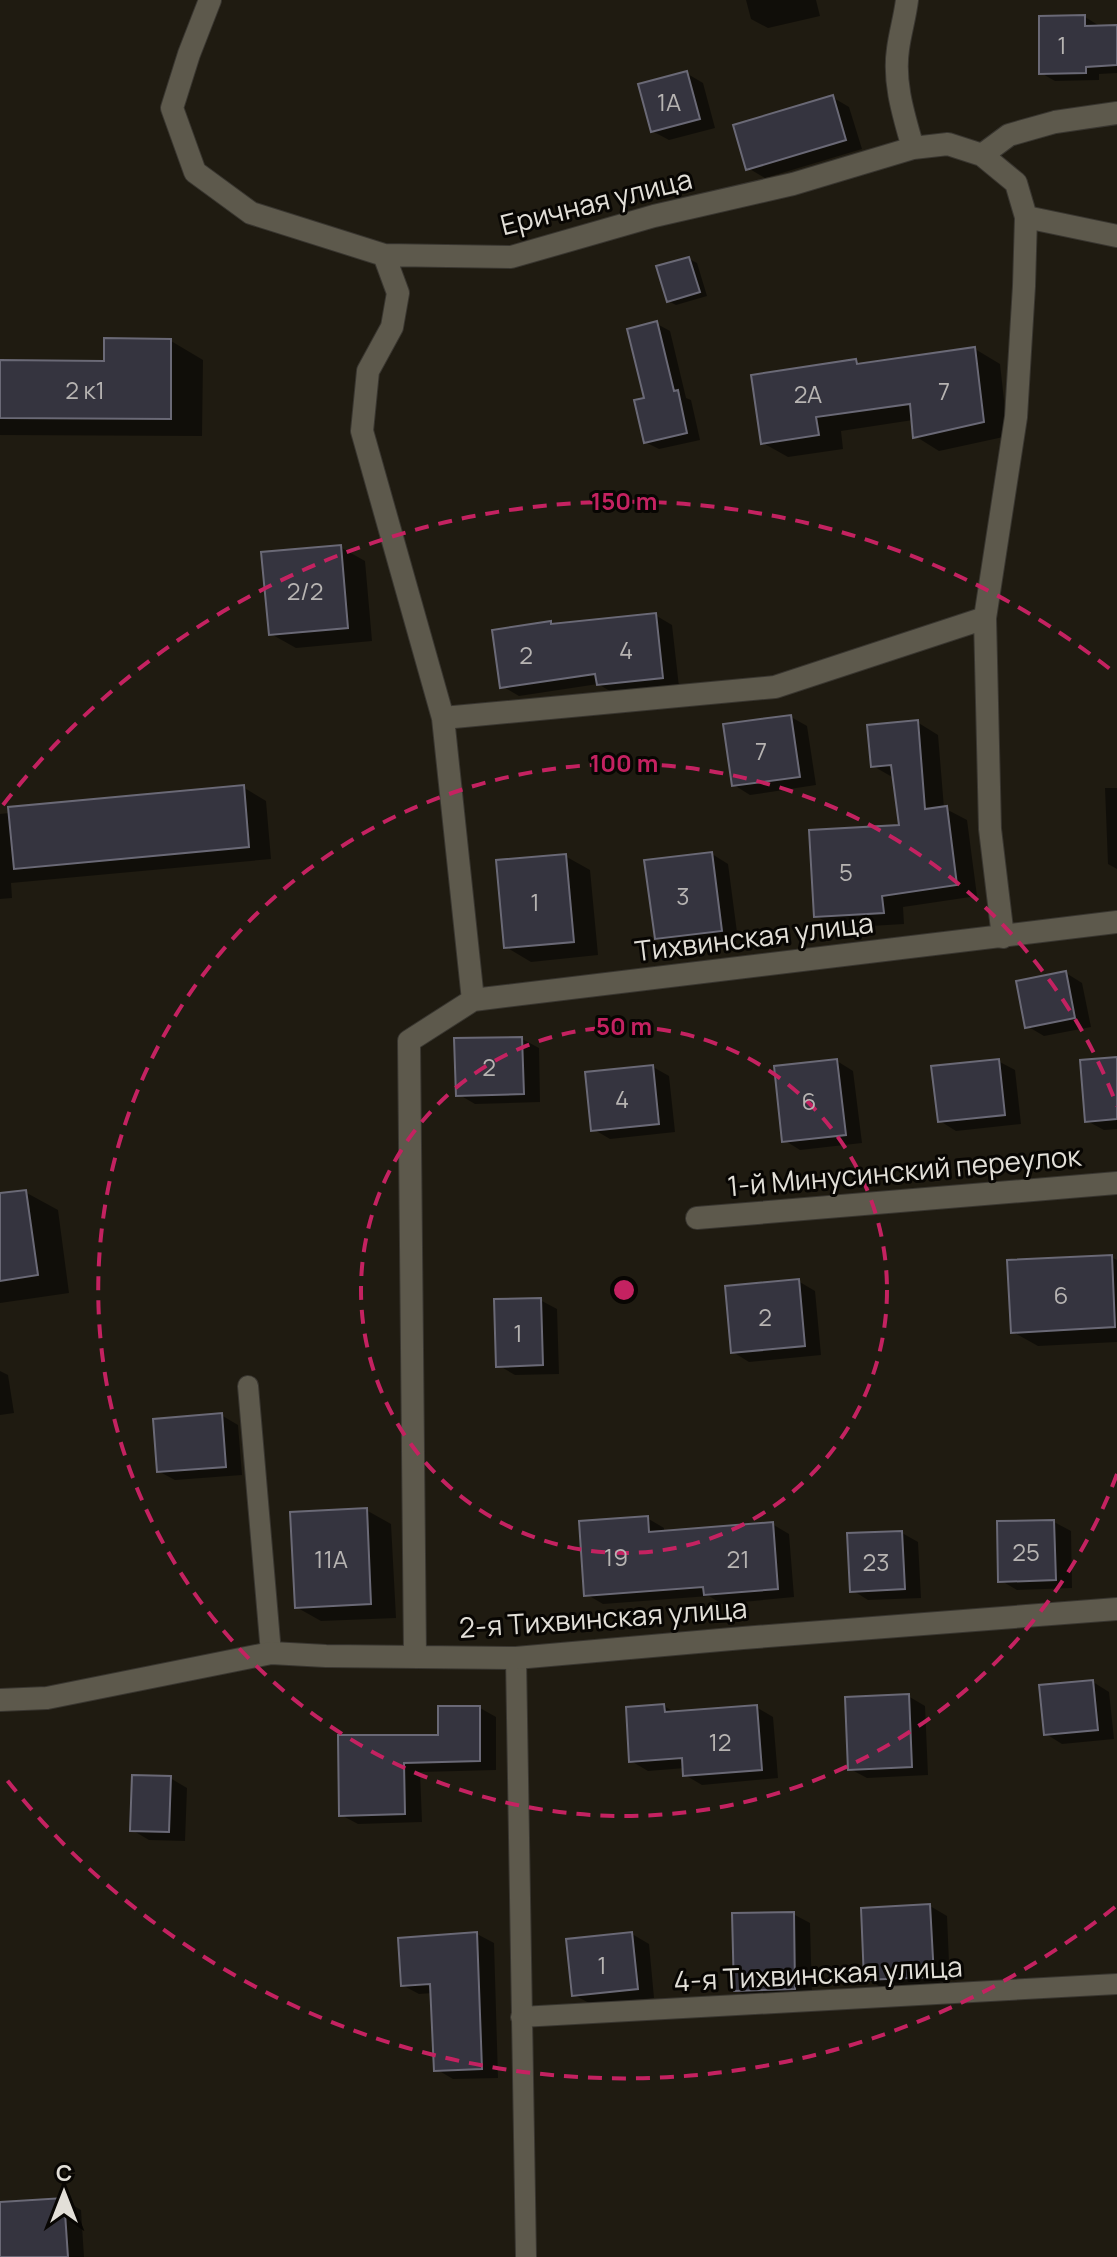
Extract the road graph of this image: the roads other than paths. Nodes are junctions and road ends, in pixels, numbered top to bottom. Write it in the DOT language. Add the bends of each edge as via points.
graph roads {
  1 [pos="210,0"];
  2 [pos="907,0"];
  3 [pos="1117,113"];
  4 [pos="913,148"];
  5 [pos="982,155"];
  6 [pos="1026,217"];
  7 [pos="1117,236"];
  8 [pos="384,255"];
  9 [pos="985,618"];
  10 [pos="443,718"];
  11 [pos="1117,922"];
  12 [pos="1003,937"];
  13 [pos="473,1000"];
  14 [pos="1117,1183"];
  15 [pos="697,1218"];
  16 [pos="248,1386"];
  17 [pos="1117,1609"];
  18 [pos="271,1653"];
  19 [pos="415,1656"];
  20 [pos="516,1658"];
  21 [pos="0,1700"];
  22 [pos="1117,1984"];
  23 [pos="521,2017"];
  24 [pos="526,2257"];
  1 -- 8 [label="street, Еричная улица" via="172,108 195,172 251,213"];
  2 -- 4 [label="street" via="897,51 898,92"];
  3 -- 5 [label="street" via="1009,135"];
  4 -- 5 [label="street, Еричная улица" via="948,144"];
  4 -- 8 [label="street, Еричная улица" via="511,257"];
  5 -- 6 [label="street" via="1016,183"];
  6 -- 7 [label="street"];
  6 -- 9 [label="street" via="1016,417"];
  8 -- 10 [label="street" via="398,293 392,327 368,371 362,431"];
  9 -- 10 [label="street" via="775,687"];
  9 -- 12 [label="street" via="990,829"];
  10 -- 13 [label="street"];
  11 -- 12 [label="street, Тихвинская улица"];
  12 -- 13 [label="street, Тихвинская улица"];
  13 -- 19 [label="street, Тихвинская улица" via="409,1041"];
  14 -- 15 [label="street, 1-й Минусинский переулок"];
  16 -- 18 [label="lane"];
  17 -- 20 [label="street, 2-я Тихвинская улица"];
  18 -- 19 [label="street, 2-я Тихвинская улица"];
  18 -- 21 [label="street, 2-я Тихвинская улица" via="47,1698"];
  19 -- 20 [label="street, 2-я Тихвинская улица"];
  20 -- 23 [label="lane"];
  22 -- 23 [label="lane, 4-я Тихвинская улица"];
  23 -- 24 [label="lane"];
}
